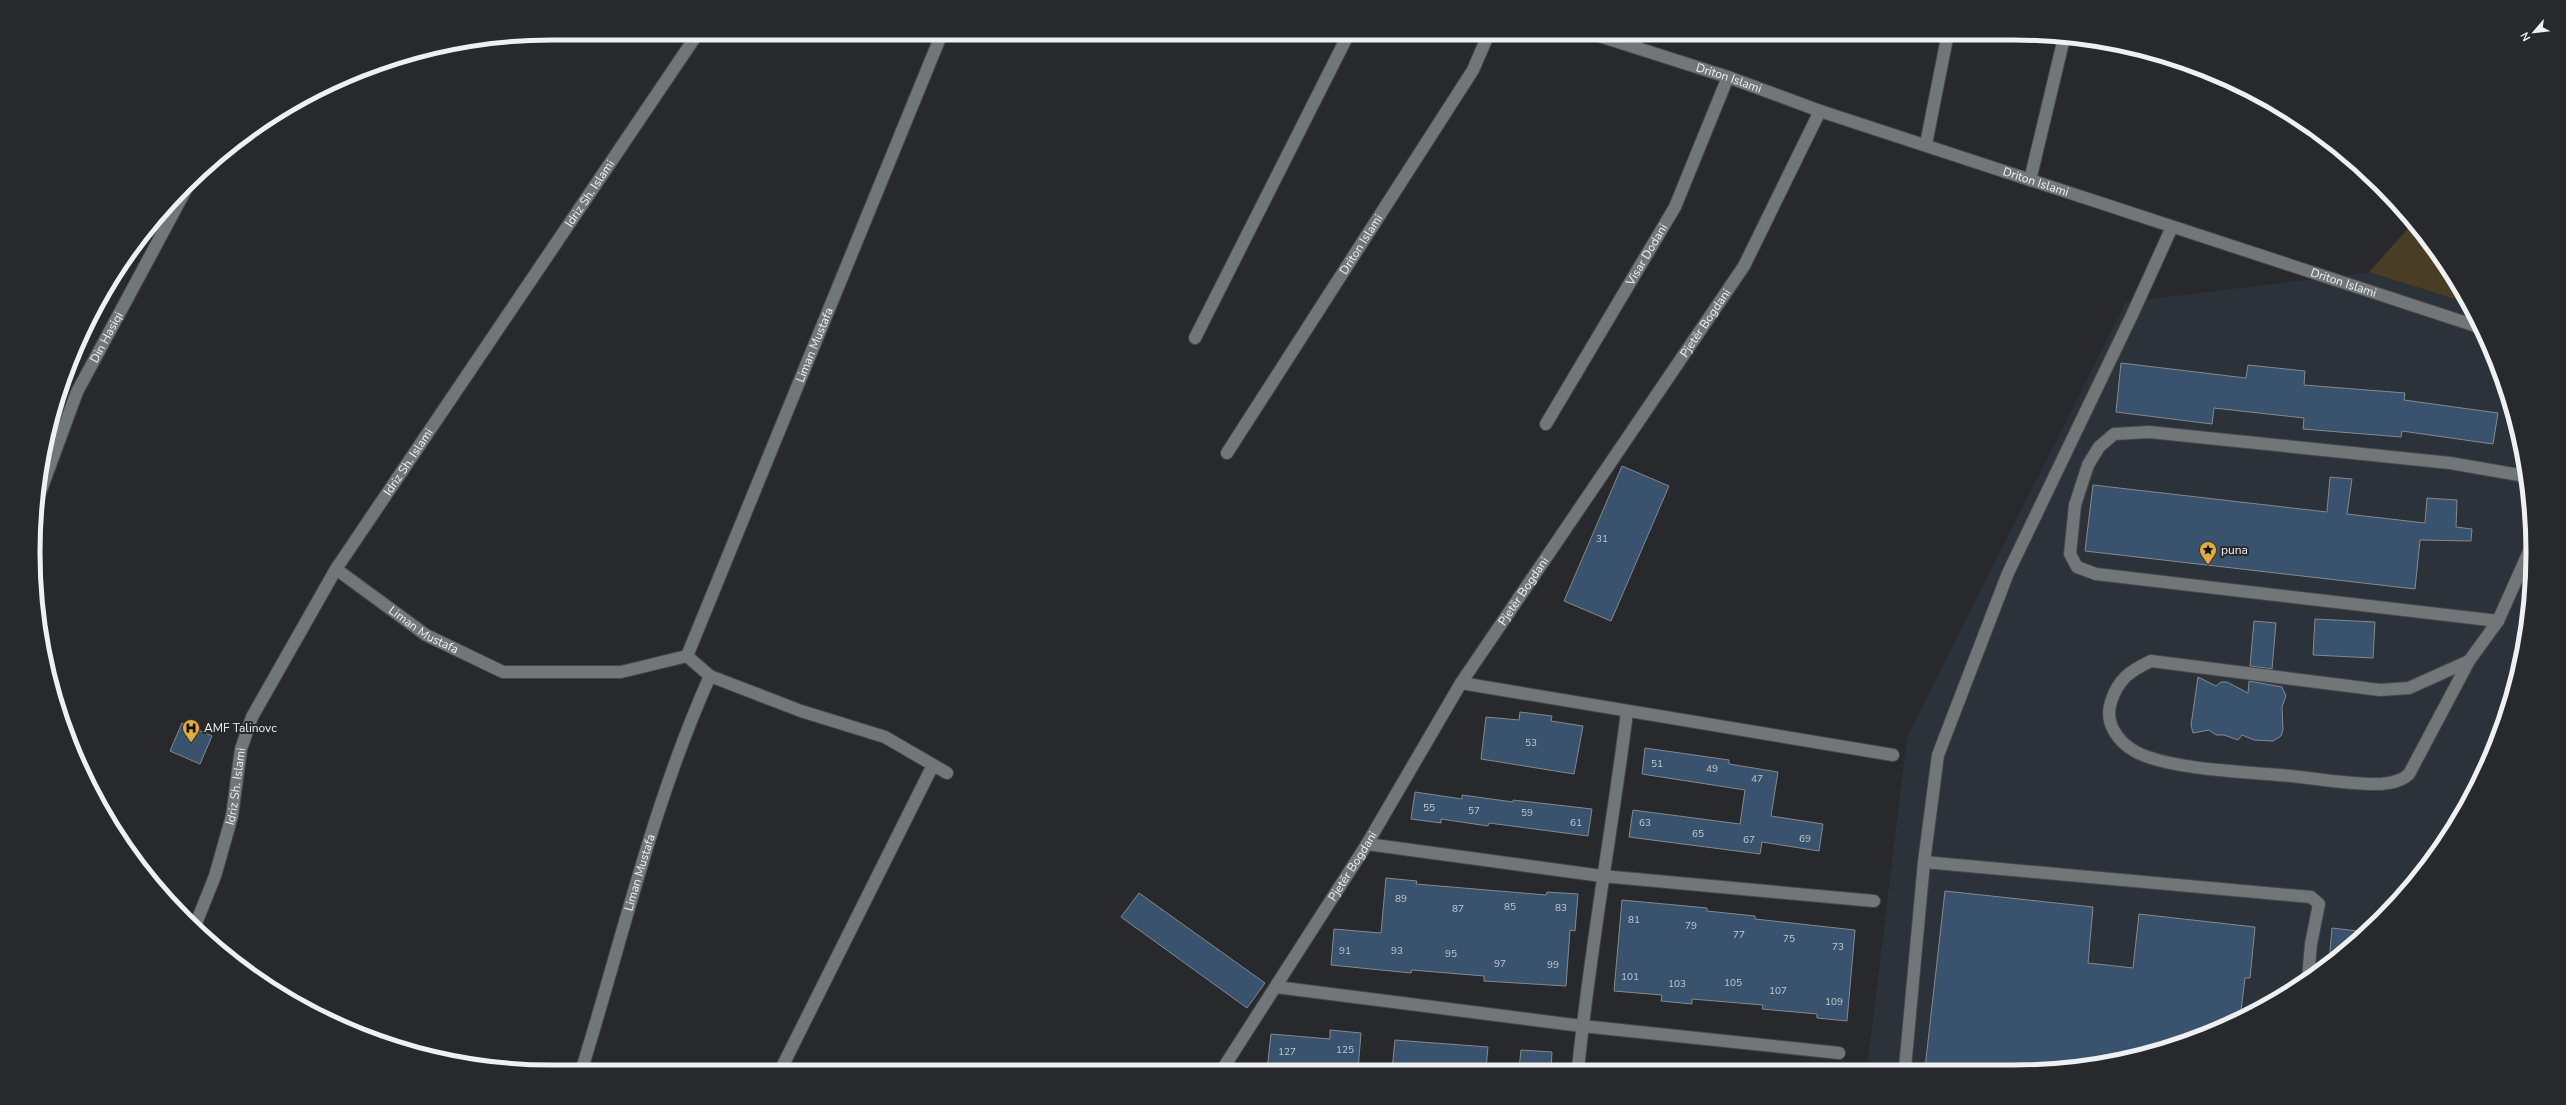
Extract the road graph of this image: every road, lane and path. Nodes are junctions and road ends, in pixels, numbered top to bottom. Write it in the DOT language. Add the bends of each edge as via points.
graph roads {
  1 [pos="693,40"];
  2 [pos="939,40"];
  3 [pos="1345,40"];
  4 [pos="1486,40"];
  5 [pos="1612,40"];
  6 [pos="1636,40"];
  7 [pos="1947,40"];
  8 [pos="2063,42"];
  9 [pos="1635,47"];
  10 [pos="1728,77"];
  11 [pos="1820,111"];
  12 [pos="1926,144"];
  13 [pos="2030,180"];
  14 [pos="180,201"];
  15 [pos="2172,227"];
  16 [pos="2472,325"];
  17 [pos="1195,338"];
  18 [pos="1546,424"];
  19 [pos="1227,452"];
  20 [pos="2520,475"];
  21 [pos="46,477"];
  22 [pos="2526,559"];
  23 [pos="336,569"];
  24 [pos="2498,621"];
  25 [pos="687,656"];
  26 [pos="2469,661"];
  27 [pos="710,676"];
  28 [pos="1461,682"];
  29 [pos="1627,712"];
  30 [pos="1893,755"];
  31 [pos="933,765"];
  32 [pos="947,774"];
  33 [pos="1367,844"];
  34 [pos="1924,862"];
  35 [pos="1602,876"];
  36 [pos="1874,901"];
  37 [pos="197,921"];
  38 [pos="2309,971"];
  39 [pos="1276,987"];
  40 [pos="1582,1026"];
  41 [pos="1839,1053"];
  42 [pos="583,1065"];
  43 [pos="783,1065"];
  44 [pos="1225,1065"];
  45 [pos="1578,1065"];
  46 [pos="1905,1065"];
  1 -- 23 [label="street, Idriz Sh. Islami"];
  2 -- 25 [label="street, Liman Mustafa"];
  3 -- 17 [label="street"];
  4 -- 19 [label="street, Driton Islami" via="1473,70"];
  5 -- 9 [label="street, Driton Islami"];
  6 -- 9 [label="street"];
  7 -- 12 [label="street"];
  8 -- 13 [label="street"];
  9 -- 10 [label="street, Driton Islami"];
  10 -- 11 [label="street, Driton Islami"];
  10 -- 18 [label="street, Visar Dodani" via="1675,207"];
  11 -- 12 [label="street, Driton Islami"];
  11 -- 28 [label="street, Pjetër Bogdani" via="1744,266"];
  12 -- 13 [label="street, Driton Islami"];
  13 -- 15 [label="street, Driton Islami"];
  14 -- 21 [label="street, Din Hasiqi" via="77,392"];
  15 -- 16 [label="street, Driton Islami"];
  15 -- 34 [label="street" via="2008,572 1938,755"];
  20 -- 24 [label="street" via="2450,463 2131,432 2114,434 2099,447 2088,465 2076,505 2070,554 2077,567 2096,574"];
  22 -- 24 [label="street"];
  23 -- 25 [label="street, Liman Mustafa" via="426,635 503,672 621,672"];
  23 -- 37 [label="street, Idriz Sh. Islami" via="252,717 240,749 232,816 215,876"];
  24 -- 26 [label="street"];
  25 -- 27 [label="street"];
  26 -- 26 [label="street" via="2409,688 2380,690 2151,661 2124,676 2115,688 2109,707 2112,728 2124,744 2137,752 2180,765 2363,783 2397,781 2409,774"];
  27 -- 31 [label="street" via="801,711 885,737"];
  27 -- 42 [label="street, Liman Mustafa" via="694,712 651,837"];
  28 -- 29 [label="street"];
  28 -- 33 [label="street, Pjetër Bogdani"];
  29 -- 30 [label="street"];
  29 -- 35 [label="street"];
  31 -- 32 [label="street"];
  31 -- 43 [label="street"];
  33 -- 35 [label="street"];
  33 -- 39 [label="street, Pjetër Bogdani"];
  34 -- 38 [label="street" via="2311,897 2319,904"];
  34 -- 46 [label="street"];
  35 -- 36 [label="street"];
  35 -- 40 [label="street"];
  39 -- 40 [label="street"];
  39 -- 44 [label="street, Pjetër Bogdani"];
  40 -- 41 [label="street"];
  40 -- 45 [label="street"];
}
